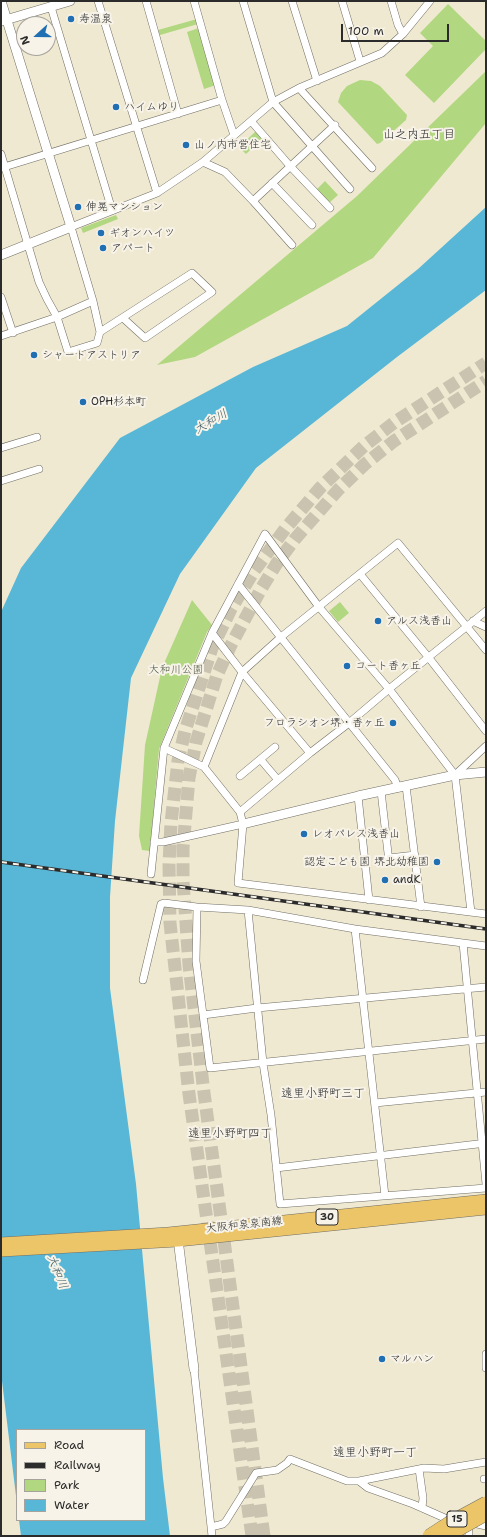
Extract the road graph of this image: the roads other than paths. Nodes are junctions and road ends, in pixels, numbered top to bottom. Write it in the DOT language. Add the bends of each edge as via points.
graph roads {
  1 [pos="1,1"];
  2 [pos="70,1"];
  3 [pos="98,1"];
  4 [pos="146,1"];
  5 [pos="194,1"];
  6 [pos="243,1"];
  7 [pos="292,1"];
  8 [pos="342,1"];
  9 [pos="391,1"];
  10 [pos="430,1"];
  11 [pos="51,7"];
  12 [pos="4,21"];
  13 [pos="403,34"];
  14 [pos="360,61"];
  15 [pos="317,81"];
  16 [pos="300,88"];
  17 [pos="222,100"];
  18 [pos="273,102"];
  19 [pos="178,114"];
  20 [pos="251,121"];
  21 [pos="335,125"];
  22 [pos="136,127"];
  23 [pos="234,134"];
  24 [pos="90,141"];
  25 [pos="312,147"];
  26 [pos="48,153"];
  27 [pos="1,154"];
  28 [pos="203,162"];
  29 [pos="290,166"];
  30 [pos="3,168"];
  31 [pos="372,168"];
  32 [pos="272,183"];
  33 [pos="350,189"];
  34 [pos="158,193"];
  35 [pos="253,201"];
  36 [pos="330,208"];
  37 [pos="112,210"];
  38 [pos="312,225"];
  39 [pos="71,227"];
  40 [pos="28,244"];
  41 [pos="292,245"];
  42 [pos="1,255"];
  43 [pos="1,297"];
  44 [pos="93,300"];
  45 [pos="57,316"];
  46 [pos="123,318"];
  47 [pos="100,332"];
  48 [pos="13,333"];
  49 [pos="1,336"];
  50 [pos="37,437"];
  51 [pos="1,448"];
  52 [pos="39,468"];
  53 [pos="1,481"];
  54 [pos="360,574"];
  55 [pos="238,584"];
  56 [pos="319,607"];
  57 [pos="486,611"];
  58 [pos="473,621"];
  59 [pos="467,626"];
  60 [pos="486,627"];
  61 [pos="212,633"];
  62 [pos="281,637"];
  63 [pos="486,650"];
  64 [pos="429,658"];
  65 [pos="242,672"];
  66 [pos="389,689"];
  67 [pos="350,723"];
  68 [pos="486,731"];
  69 [pos="486,746"];
  70 [pos="164,748"];
  71 [pos="275,748"];
  72 [pos="310,753"];
  73 [pos="261,760"];
  74 [pos="204,766"];
  75 [pos="486,772"];
  76 [pos="455,775"];
  77 [pos="240,776"];
  78 [pos="278,780"];
  79 [pos="402,787"];
  80 [pos="381,791"];
  81 [pos="358,796"];
  82 [pos="240,812"];
  83 [pos="243,824"];
  84 [pos="154,842"];
  85 [pos="415,855"];
  86 [pos="151,874"];
  87 [pos="369,900"];
  88 [pos="197,907"];
  89 [pos="421,907"];
  90 [pos="248,910"];
  91 [pos="471,912"];
  92 [pos="486,914"];
  93 [pos="355,929"];
  94 [pos="463,943"];
  95 [pos="486,946"];
  96 [pos="143,980"];
  97 [pos="486,987"];
  98 [pos="467,989"];
  99 [pos="363,998"];
  100 [pos="257,1008"];
  101 [pos="203,1015"];
  102 [pos="486,1039"];
  103 [pos="473,1040"];
  104 [pos="369,1051"];
  105 [pos="263,1063"];
  106 [pos="486,1092"];
  107 [pos="477,1093"];
  108 [pos="374,1103"];
  109 [pos="484,1143"];
  110 [pos="380,1154"];
  111 [pos="276,1168"];
  112 [pos="486,1184"];
  113 [pos="486,1188"];
  114 [pos="385,1196"];
  115 [pos="486,1200"];
  116 [pos="486,1209"];
  117 [pos="174,1239"];
  118 [pos="1,1243"];
  119 [pos="1,1251"];
  120 [pos="486,1354"];
  121 [pos="486,1368"];
  122 [pos="194,1369"];
  123 [pos="486,1462"];
  124 [pos="419,1469"];
  125 [pos="359,1481"];
  126 [pos="486,1504"];
  127 [pos="422,1508"];
  128 [pos="486,1514"];
  129 [pos="468,1522"];
  130 [pos="486,1526"];
  131 [pos="211,1527"];
  132 [pos="212,1536"];
  133 [pos="429,1536"];
  134 [pos="447,1536"];
  135 [pos="469,1536"];
  1 -- 12 [label="street"];
  2 -- 11 [label="street"];
  3 -- 22 [label="street"];
  4 -- 19 [label="street"];
  5 -- 17 [label="street"];
  6 -- 18 [label="street"];
  7 -- 15 [label="street"];
  8 -- 14 [label="street"];
  9 -- 13 [label="street"];
  10 -- 13 [label="street"];
  11 -- 12 [label="street"];
  11 -- 24 [label="street"];
  12 -- 26 [label="street"];
  13 -- 14 [label="street" via="382,53"];
  14 -- 15 [label="street"];
  15 -- 16 [label="street"];
  16 -- 18 [label="street"];
  16 -- 21 [label="street"];
  17 -- 19 [label="street"];
  17 -- 23 [label="street"];
  18 -- 20 [label="street"];
  18 -- 25 [label="street"];
  19 -- 22 [label="street"];
  20 -- 23 [label="street"];
  20 -- 29 [label="street"];
  21 -- 25 [label="street"];
  21 -- 31 [label="street"];
  22 -- 24 [label="street"];
  22 -- 34 [label="street"];
  23 -- 28 [label="street"];
  24 -- 26 [label="street"];
  24 -- 37 [label="street"];
  25 -- 29 [label="street"];
  25 -- 33 [label="street"];
  26 -- 30 [label="street"];
  26 -- 39 [label="street"];
  27 -- 30 [label="street"];
  28 -- 34 [label="street"];
  28 -- 35 [label="street" via="225,172"];
  29 -- 32 [label="street"];
  29 -- 36 [label="street"];
  30 -- 40 [label="street"];
  32 -- 35 [label="street"];
  32 -- 38 [label="street"];
  34 -- 37 [label="street"];
  35 -- 41 [label="street"];
  37 -- 39 [label="street"];
  39 -- 40 [label="street"];
  39 -- 44 [label="street"];
  40 -- 42 [label="street"];
  40 -- 45 [label="street" via="39,282"];
  43 -- 48 [label="street"];
  44 -- 45 [label="street"];
  44 -- 47 [label="street"];
  45 -- 47 [label="street" via="68,352 97,343"];
  45 -- 48 [label="street"];
  46 -- 46 [label="street" via="192,273 212,292 145,338"];
  46 -- 47 [label="street"];
  48 -- 49 [label="street"];
  50 -- 51 [label="street"];
  52 -- 53 [label="street"];
  54 -- 56 [label="street"];
  54 -- 59 [label="street" via="398,543"];
  54 -- 64 [label="street"];
  55 -- 56 [label="street" via="265,534"];
  55 -- 61 [label="street"];
  55 -- 62 [label="street"];
  56 -- 62 [label="street"];
  56 -- 66 [label="street"];
  57 -- 58 [label="street"];
  58 -- 59 [label="street"];
  58 -- 60 [label="street"];
  59 -- 63 [label="street"];
  59 -- 64 [label="street"];
  61 -- 65 [label="street"];
  61 -- 70 [label="street"];
  62 -- 65 [label="street"];
  62 -- 67 [label="street"];
  64 -- 66 [label="street"];
  64 -- 68 [label="street"];
  65 -- 72 [label="street"];
  65 -- 74 [label="street"];
  66 -- 67 [label="street"];
  66 -- 76 [label="street"];
  67 -- 72 [label="street"];
  67 -- 79 [label="street"];
  69 -- 76 [label="street"];
  70 -- 74 [label="street"];
  70 -- 84 [label="street"];
  71 -- 73 [label="street"];
  72 -- 78 [label="street"];
  73 -- 77 [label="street"];
  73 -- 78 [label="street"];
  74 -- 82 [label="street"];
  75 -- 76 [label="street"];
  76 -- 79 [label="street"];
  76 -- 91 [label="street"];
  78 -- 82 [label="street"];
  79 -- 80 [label="street"];
  79 -- 85 [label="street"];
  80 -- 81 [label="street"];
  80 -- 85 [label="street" via="389,860"];
  81 -- 83 [label="street"];
  81 -- 87 [label="street"];
  82 -- 83 [label="street"];
  83 -- 84 [label="street"];
  83 -- 87 [label="street" via="238,883"];
  84 -- 86 [label="street"];
  85 -- 89 [label="street"];
  87 -- 89 [label="street"];
  88 -- 90 [label="street"];
  88 -- 96 [label="street" via="161,904"];
  88 -- 101 [label="street" via="196,961"];
  89 -- 91 [label="street"];
  90 -- 93 [label="street"];
  90 -- 100 [label="street"];
  91 -- 92 [label="street"];
  93 -- 94 [label="street"];
  93 -- 99 [label="street"];
  94 -- 95 [label="street"];
  94 -- 98 [label="street"];
  97 -- 98 [label="street"];
  98 -- 99 [label="street"];
  98 -- 103 [label="street"];
  99 -- 100 [label="street"];
  99 -- 104 [label="street"];
  100 -- 101 [label="street"];
  100 -- 105 [label="street"];
  101 -- 105 [label="street" via="210,1068"];
  102 -- 103 [label="street"];
  103 -- 104 [label="street"];
  103 -- 107 [label="street"];
  104 -- 105 [label="street"];
  104 -- 108 [label="street"];
  105 -- 111 [label="street"];
  106 -- 107 [label="street"];
  107 -- 108 [label="street"];
  107 -- 109 [label="street"];
  108 -- 110 [label="street"];
  109 -- 110 [label="street"];
  109 -- 112 [label="street"];
  110 -- 111 [label="street"];
  110 -- 114 [label="street"];
  111 -- 114 [label="street" via="280,1204"];
  113 -- 114 [label="street"];
  115 -- 117 [label="main road, 大阪和泉泉南線 / 30"];
  116 -- 117 [label="main road, 大阪和泉泉南線 / 30"];
  117 -- 118 [label="main road, 大阪和泉泉南線 / 30"];
  117 -- 119 [label="main road, 大阪和泉泉南線 / 30"];
  117 -- 122 [label="street"];
  120 -- 121 [label="street"];
  122 -- 131 [label="street"];
  123 -- 124 [label="street" via="444,1469"];
  124 -- 125 [label="street"];
  124 -- 127 [label="street"];
  125 -- 127 [label="street" via="368,1488"];
  125 -- 131 [label="street" via="347,1481 290,1458 278,1470 254,1474 224,1524"];
  126 -- 133 [label="highway, 15, bridge"];
  127 -- 129 [label="street" via="447,1518"];
  128 -- 134 [label="highway, 15, bridge"];
  129 -- 130 [label="street"];
  129 -- 135 [label="street"];
  131 -- 132 [label="street"];
}
